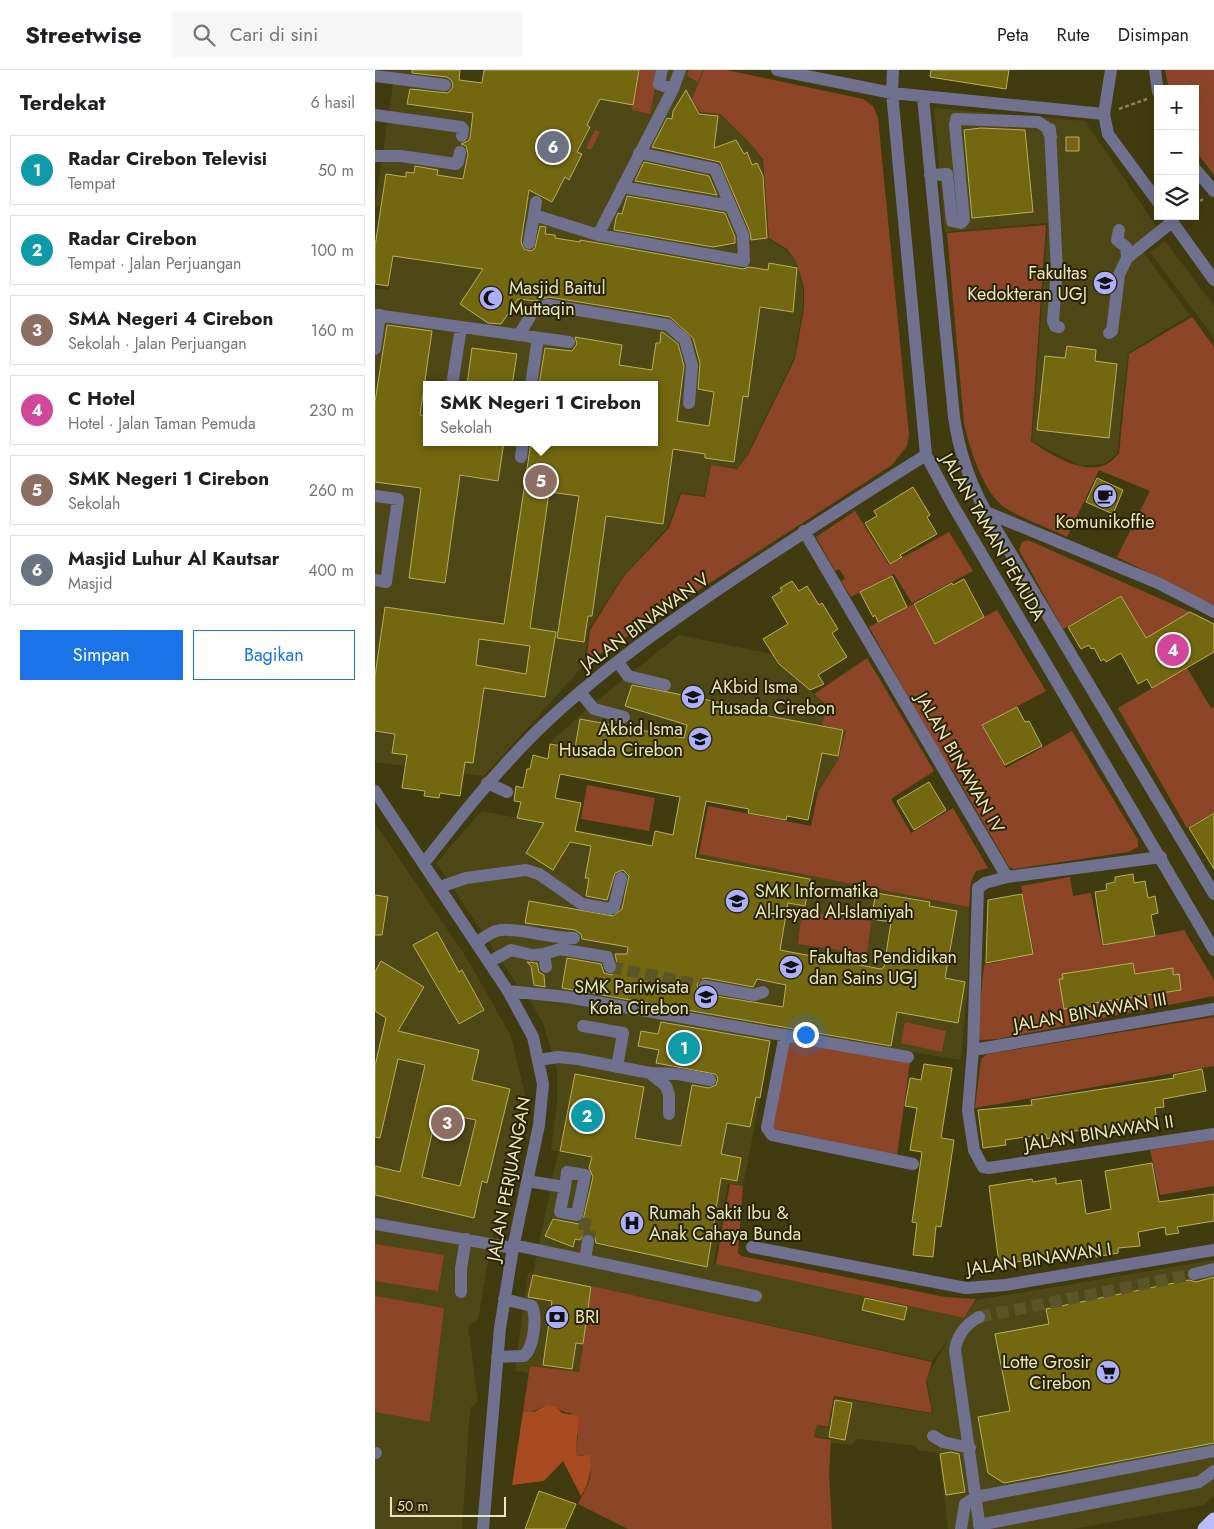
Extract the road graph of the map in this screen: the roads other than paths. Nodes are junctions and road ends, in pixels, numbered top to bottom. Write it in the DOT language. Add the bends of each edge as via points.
graph roads {
  1 [pos="662,70"];
  2 [pos="680,70"];
  3 [pos="777,70"];
  4 [pos="893,70"];
  5 [pos="1111,70"];
  6 [pos="1155,70"];
  7 [pos="375,76"];
  8 [pos="445,85"];
  9 [pos="673,89"];
  10 [pos="892,94"];
  11 [pos="1153,95"];
  12 [pos="923,97"];
  13 [pos="1049,109"];
  14 [pos="1105,114"];
  15 [pos="375,115"];
  16 [pos="462,136"];
  17 [pos="1051,137"];
  18 [pos="460,152"];
  19 [pos="639,153"];
  20 [pos="375,156"];
  21 [pos="1199,174"];
  22 [pos="930,175"];
  23 [pos="622,187"];
  24 [pos="1214,191"];
  25 [pos="1154,197"];
  26 [pos="536,202"];
  27 [pos="731,206"];
  28 [pos="534,215"];
  29 [pos="1169,220"];
  30 [pos="1171,220"];
  31 [pos="1119,230"];
  32 [pos="597,235"];
  33 [pos="529,243"];
  34 [pos="1127,258"];
  35 [pos="1214,280"];
  36 [pos="377,315"];
  37 [pos="1059,327"];
  38 [pos="461,328"];
  39 [pos="1109,333"];
  40 [pos="519,335"];
  41 [pos="539,338"];
  42 [pos="569,342"];
  43 [pos="375,349"];
  44 [pos="453,381"];
  45 [pos="532,381"];
  46 [pos="689,404"];
  47 [pos="522,446"];
  48 [pos="926,455"];
  49 [pos="521,457"];
  50 [pos="375,496"];
  51 [pos="986,512"];
  52 [pos="804,531"];
  53 [pos="375,580"];
  54 [pos="1214,612"];
  55 [pos="618,662"];
  56 [pos="665,685"];
  57 [pos="580,692"];
  58 [pos="624,717"];
  59 [pos="487,783"];
  60 [pos="375,790"];
  61 [pos="507,792"];
  62 [pos="1161,857"];
  63 [pos="424,863"];
  64 [pos="1007,877"];
  65 [pos="621,878"];
  66 [pos="440,887"];
  67 [pos="1214,894"];
  68 [pos="574,938"];
  69 [pos="476,943"];
  70 [pos="1214,950"];
  71 [pos="489,962"];
  72 [pos="611,966"];
  73 [pos="705,986"];
  74 [pos="508,991"];
  75 [pos="763,992"];
  76 [pos="1214,1008"];
  77 [pos="583,1026"];
  78 [pos="785,1035"];
  79 [pos="973,1050"];
  80 [pos="908,1057"];
  81 [pos="539,1060"];
  82 [pos="617,1067"];
  83 [pos="650,1072"];
  84 [pos="710,1080"];
  85 [pos="669,1114"];
  86 [pos="1214,1134"];
  87 [pos="913,1164"];
  88 [pos="527,1181"];
  89 [pos="565,1187"];
  90 [pos="375,1224"];
  91 [pos="466,1239"];
  92 [pos="588,1242"];
  93 [pos="514,1246"];
  94 [pos="752,1247"];
  95 [pos="1214,1250"];
  96 [pos="585,1259"];
  97 [pos="1214,1270"];
  98 [pos="1194,1274"];
  99 [pos="461,1292"];
  100 [pos="756,1296"];
  101 [pos="504,1298"];
  102 [pos="979,1317"];
  103 [pos="497,1357"];
  104 [pos="933,1436"];
  105 [pos="970,1448"];
  106 [pos="1214,1451"];
  107 [pos="1214,1471"];
  108 [pos="976,1497"];
  109 [pos="1214,1520"];
  110 [pos="980,1527"];
  111 [pos="483,1529"];
  112 [pos="961,1529"];
  113 [pos="1205,1529"];
  1 -- 9 [label="street" via="659,84"];
  2 -- 9 [label="street"];
  3 -- 10 [label="street"];
  4 -- 10 [label="street, JALAN TAMAN PEMUDA"];
  5 -- 14 [label="street"];
  6 -- 11 [label="street"];
  7 -- 8 [label="street"];
  9 -- 19 [label="street"];
  10 -- 12 [label="street"];
  10 -- 48 [label="street, JALAN TAMAN PEMUDA"];
  12 -- 13 [label="street"];
  12 -- 22 [label="street, JALAN TAMAN PEMUDA"];
  13 -- 14 [label="street"];
  13 -- 17 [label="street"];
  14 -- 25 [label="street" via="1108,134"];
  15 -- 16 [label="street" via="461,126"];
  17 -- 22 [label="street" via="1046,126 1038,122 956,120 963,222 952,221 951,174"];
  17 -- 37 [label="street" via="1057,270 1053,321"];
  18 -- 20 [label="street" via="456,164 401,156"];
  19 -- 23 [label="street"];
  19 -- 27 [label="street" via="713,167"];
  21 -- 24 [label="street"];
  22 -- 51 [label="street, JALAN TAMAN PEMUDA" via="957,438 962,461"];
  23 -- 27 [label="street"];
  23 -- 32 [label="street"];
  26 -- 28 [label="street"];
  27 -- 32 [label="street" via="743,235 743,262"];
  28 -- 32 [label="street"];
  28 -- 33 [label="street"];
  29 -- 34 [label="street"];
  30 -- 35 [label="street"];
  31 -- 34 [label="street" via="1117,240 1125,247"];
  34 -- 39 [label="street" via="1119,275 1112,331"];
  36 -- 38 [label="street"];
  36 -- 43 [label="street"];
  38 -- 40 [label="street"];
  38 -- 44 [label="street"];
  40 -- 41 [label="street"];
  40 -- 46 [label="street" via="535,310 548,305 668,325 685,340 692,365"];
  41 -- 42 [label="street"];
  41 -- 45 [label="street"];
  47 -- 49 [label="street"];
  48 -- 52 [label="street, JALAN BINAWAN V"];
  48 -- 62 [label="street, JALAN TAMAN PEMUDA"];
  50 -- 53 [label="street" via="398,499 387,582"];
  51 -- 54 [label="street, JALAN TAMAN PEMUDA" via="1158,583"];
  51 -- 67 [label="street, JALAN TAMAN PEMUDA"];
  52 -- 55 [label="street, JALAN BINAWAN V" via="672,620"];
  52 -- 64 [label="street, JALAN BINAWAN IV"];
  55 -- 56 [label="street" via="628,676"];
  55 -- 57 [label="street, JALAN BINAWAN V"];
  57 -- 58 [label="street" via="594,709"];
  57 -- 59 [label="street, JALAN BINAWAN V"];
  59 -- 61 [label="street"];
  59 -- 63 [label="street, JALAN BINAWAN V"];
  60 -- 63 [label="street, JALAN PERJUANGAN"];
  62 -- 64 [label="street"];
  62 -- 70 [label="street, JALAN TAMAN PEMUDA"];
  63 -- 66 [label="street, JALAN PERJUANGAN"];
  64 -- 79 [label="street" via="978,888"];
  65 -- 66 [label="street" via="614,907 610,909 582,904 539,874 525,870 467,878"];
  66 -- 69 [label="street, JALAN PERJUANGAN"];
  68 -- 69 [label="street" via="505,930 495,931"];
  69 -- 71 [label="street, JALAN PERJUANGAN"];
  71 -- 72 [label="street" via="511,950 545,960 560,949 607,957"];
  71 -- 74 [label="street, JALAN PERJUANGAN"];
  73 -- 75 [label="street" via="754,994"];
  74 -- 78 [label="street" via="567,997"];
  74 -- 81 [label="street, JALAN PERJUANGAN" via="533,1037"];
  76 -- 79 [label="street, JALAN BINAWAN III"];
  77 -- 82 [label="street" via="623,1033"];
  78 -- 80 [label="street"];
  78 -- 87 [label="street" via="767,1128 769,1132"];
  79 -- 86 [label="street, JALAN BINAWAN II" via="968,1110 977,1158 983,1167"];
  81 -- 82 [label="street" via="558,1057"];
  81 -- 88 [label="street, JALAN PERJUANGAN" via="543,1096"];
  82 -- 83 [label="street"];
  83 -- 84 [label="street"];
  83 -- 85 [label="street" via="666,1086"];
  88 -- 89 [label="street"];
  88 -- 93 [label="street, JALAN PERJUANGAN"];
  89 -- 89 [label="street" via="567,1172 585,1175 578,1219 560,1212"];
  90 -- 91 [label="street"];
  91 -- 93 [label="street"];
  91 -- 99 [label="street"];
  92 -- 96 [label="street"];
  93 -- 96 [label="street"];
  93 -- 101 [label="street, JALAN PERJUANGAN"];
  94 -- 95 [label="street, JALAN BINAWAN I" via="966,1288 1005,1285"];
  96 -- 100 [label="street"];
  97 -- 98 [label="street"];
  101 -- 103 [label="street, JALAN PERJUANGAN"];
  101 -- 103 [label="street" via="532,1306 531,1344 524,1356"];
  102 -- 105 [label="street" via="964,1329 955,1350"];
  103 -- 111 [label="street, JALAN PERJUANGAN"];
  104 -- 105 [label="street" via="943,1442"];
  105 -- 108 [label="street"];
  106 -- 108 [label="street"];
  107 -- 110 [label="street" via="1199,1482"];
  108 -- 110 [label="street"];
  108 -- 112 [label="street" via="965,1504"];
  109 -- 113 [label="highway"];
}
